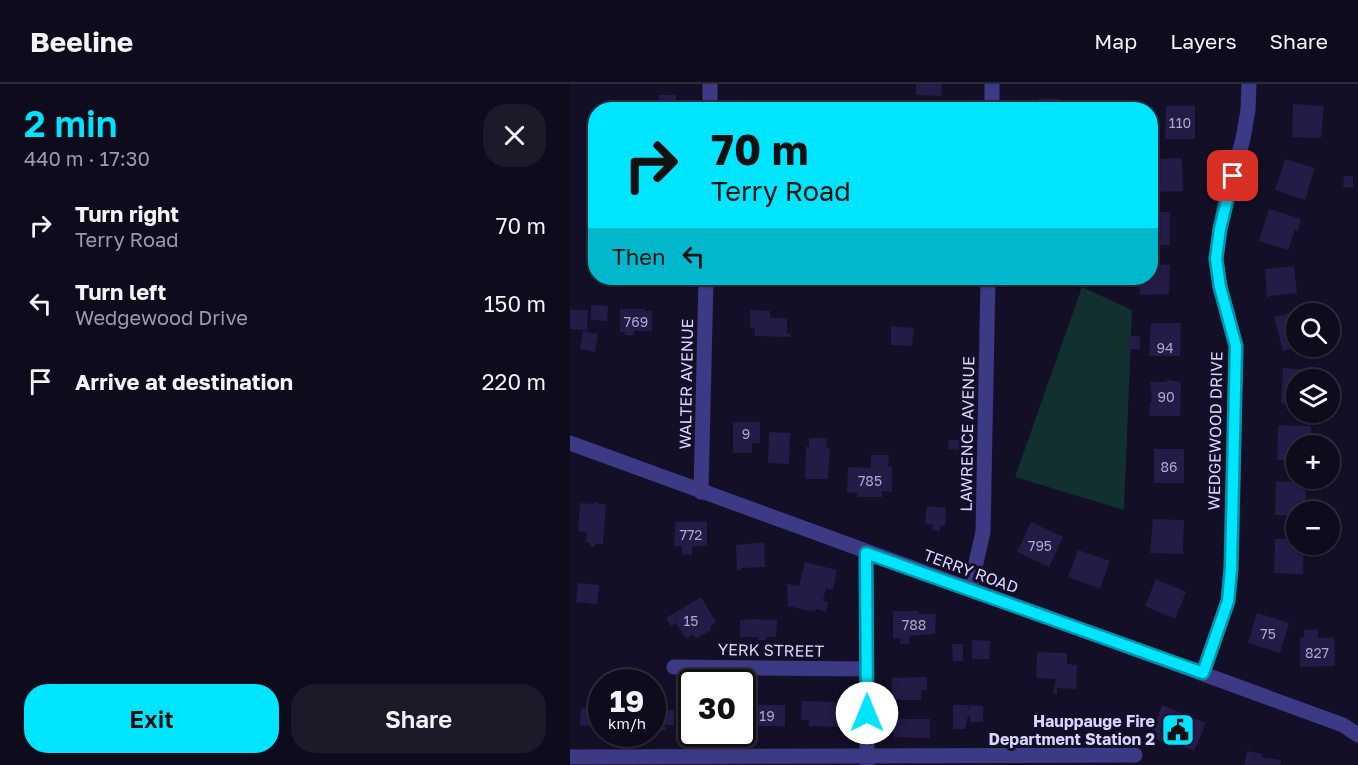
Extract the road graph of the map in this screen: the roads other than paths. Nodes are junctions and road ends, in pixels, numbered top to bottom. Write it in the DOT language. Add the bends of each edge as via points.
graph roads {
  1 [pos="710,84"];
  2 [pos="992,84"];
  3 [pos="1249,84"];
  4 [pos="710,102"];
  5 [pos="992,102"];
  6 [pos="706,285"];
  7 [pos="988,285"];
  8 [pos="570,443"];
  9 [pos="701,492"];
  10 [pos="866,553"];
  11 [pos="970,589"];
  12 [pos="674,667"];
  13 [pos="867,669"];
  14 [pos="1203,673"];
  15 [pos="1358,735"];
  16 [pos="1135,755"];
  17 [pos="578,759"];
  18 [pos="867,761"];
  1 -- 4 [label="street"];
  2 -- 5 [label="street"];
  3 -- 14 [label="street, WEDGEWOOD DRIVE" via="1243,139 1227,194 1216,259 1236,346 1231,569 1228,601"];
  6 -- 9 [label="street, WALTER AVENUE"];
  7 -- 11 [label="street, LAWRENCE AVENUE" via="983,532"];
  8 -- 9 [label="street, TERRY ROAD"];
  9 -- 10 [label="street, TERRY ROAD"];
  10 -- 11 [label="street, TERRY ROAD"];
  10 -- 13 [label="street"];
  11 -- 14 [label="street, TERRY ROAD"];
  12 -- 13 [label="street, YERK STREET"];
  13 -- 18 [label="street"];
  14 -- 15 [label="street, TERRY ROAD" via="1343,725"];
  16 -- 18 [label="street"];
  17 -- 18 [label="street"];
}
